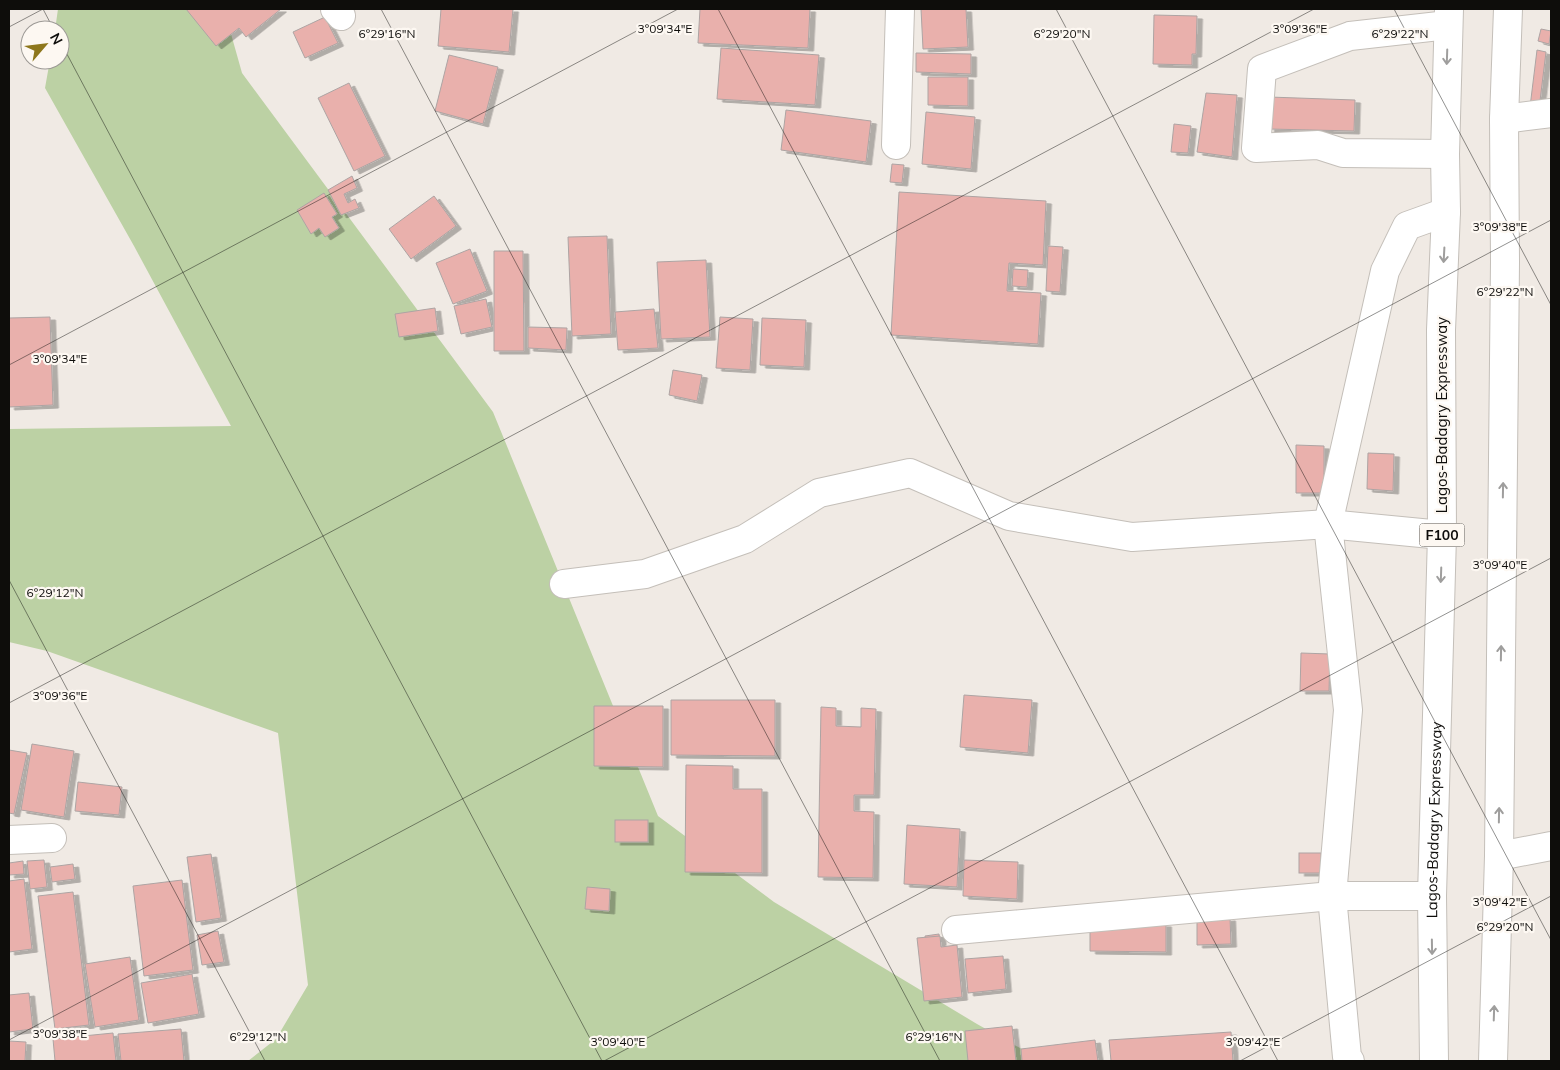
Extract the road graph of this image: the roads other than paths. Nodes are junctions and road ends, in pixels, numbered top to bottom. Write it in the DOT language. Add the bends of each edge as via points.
graph roads {
  1 [pos="900,9"];
  2 [pos="1508,9"];
  3 [pos="1448,17"];
  4 [pos="1551,113"];
  5 [pos="1504,119"];
  6 [pos="896,145"];
  7 [pos="1445,154"];
  8 [pos="1446,212"];
  9 [pos="1328,524"];
  10 [pos="1442,535"];
  11 [pos="564,584"];
  12 [pos="52,838"];
  13 [pos="9,840"];
  14 [pos="1551,846"];
  15 [pos="1499,856"];
  16 [pos="1332,896"];
  17 [pos="1432,896"];
  18 [pos="956,930"];
  19 [pos="1350,1061"];
  20 [pos="1434,1061"];
  21 [pos="1493,1061"];
  1 -- 6 [label="main road"];
  2 -- 5 [label="main road"];
  3 -- 7 [label="main road, Lagos-Badagry Expressway / F100, one-way"];
  3 -- 7 [label="main road" via="1350,36 1262,69 1256,148 1318,145 1343,153"];
  4 -- 5 [label="main road"];
  15 -- 5 [label="main road, one-way"];
  7 -- 8 [label="main road, Lagos-Badagry Expressway / F100"];
  8 -- 9 [label="main road" via="1407,226 1385,271"];
  8 -- 10 [label="main road, Lagos-Badagry Expressway / F100, one-way" via="1441,330"];
  9 -- 10 [label="main road"];
  9 -- 11 [label="main road" via="1132,537 1008,516 910,473 819,493 744,539 645,574"];
  9 -- 16 [label="main road" via="1348,710"];
  10 -- 17 [label="main road, Lagos-Badagry Expressway / F100, one-way"];
  12 -- 13 [label="main road"];
  14 -- 15 [label="main road"];
  21 -- 15 [label="main road, one-way"];
  16 -- 17 [label="main road"];
  16 -- 18 [label="main road"];
  16 -- 19 [label="main road" via="1347,1057"];
  17 -- 20 [label="main road, Lagos-Badagry Expressway / F100, one-way"];
}
